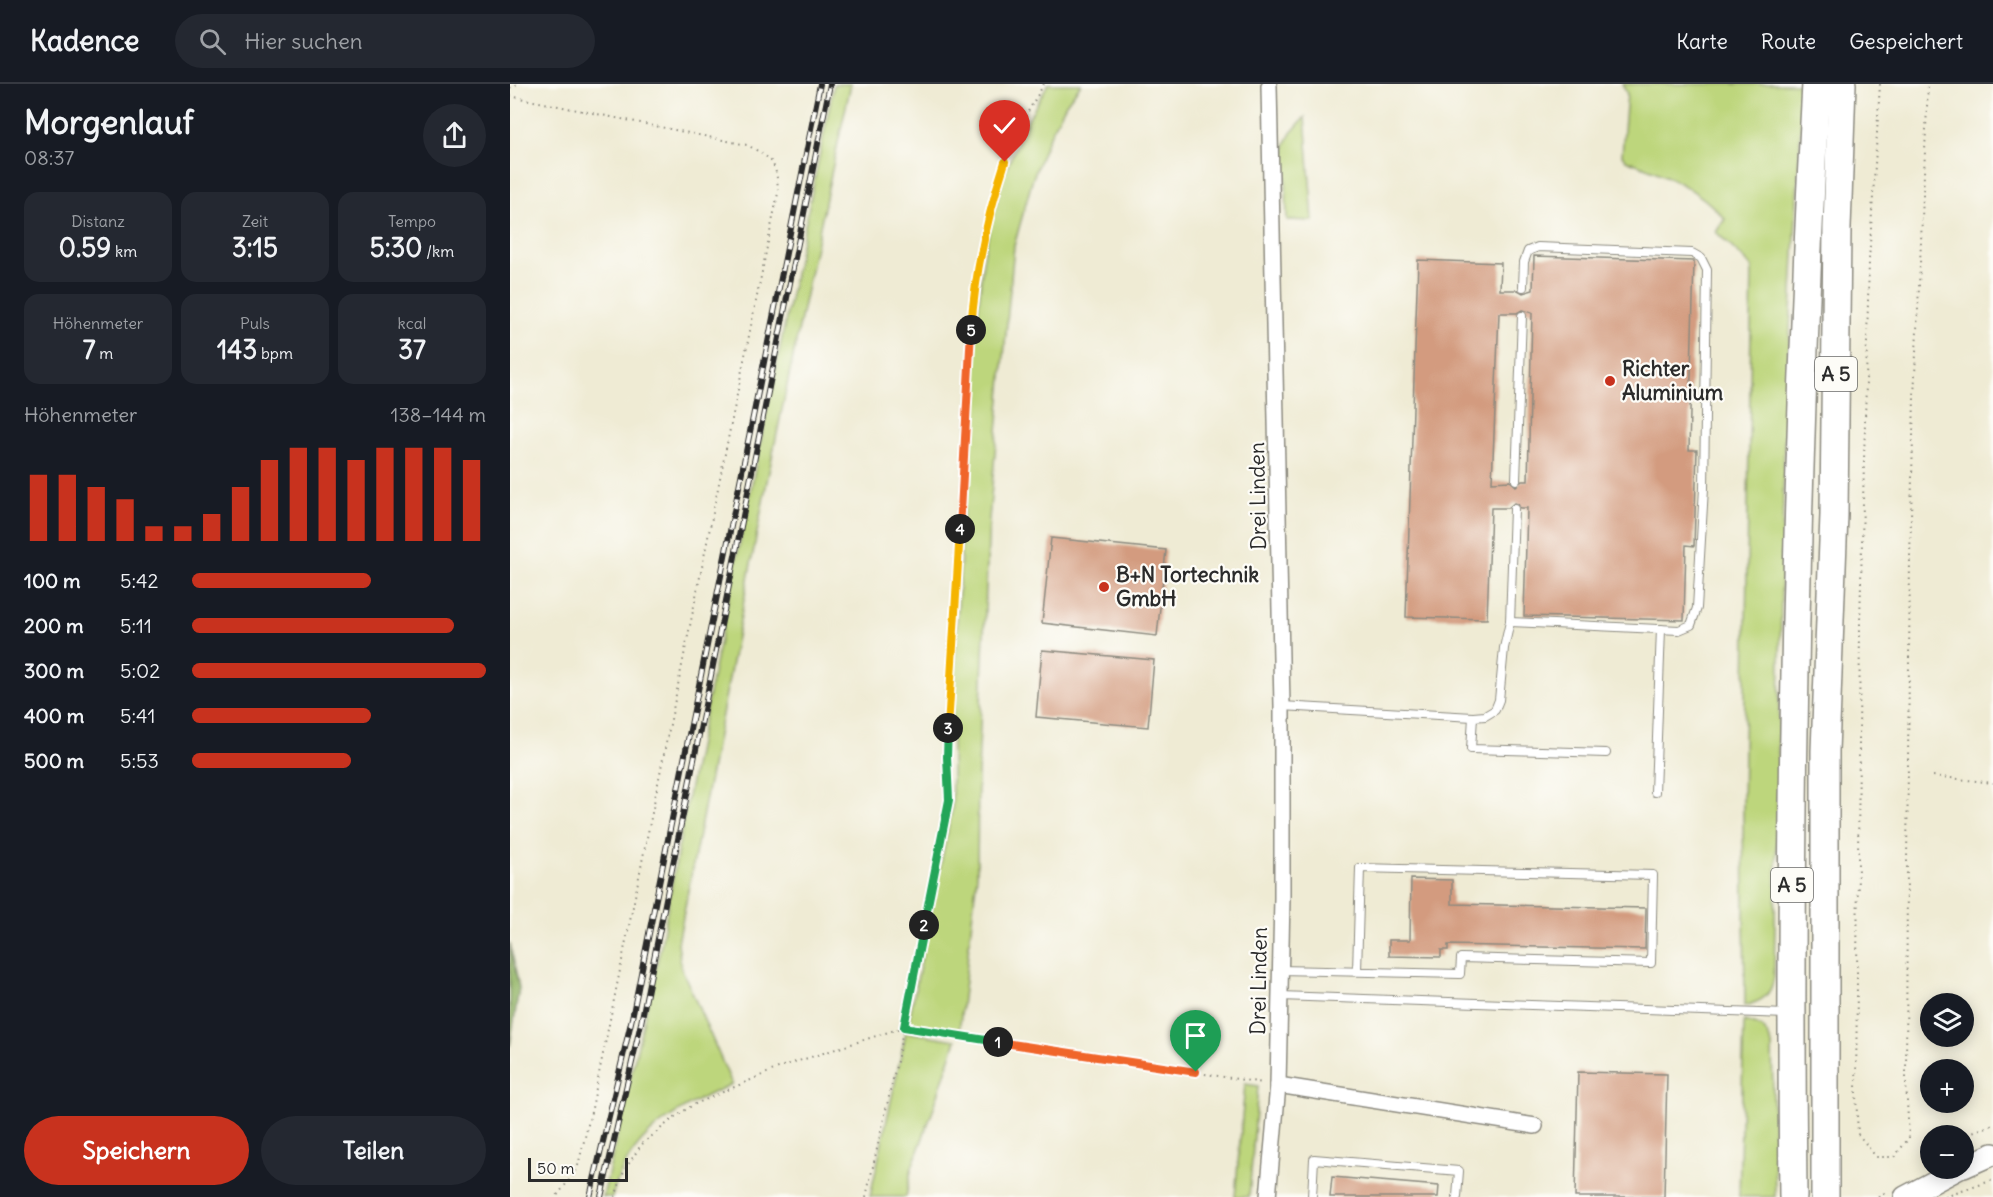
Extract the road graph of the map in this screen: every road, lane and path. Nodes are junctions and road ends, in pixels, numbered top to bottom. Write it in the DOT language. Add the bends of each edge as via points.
graph roads {
  1 [pos="517,84"];
  2 [pos="1044,84"];
  3 [pos="1816,84"];
  4 [pos="1842,84"];
  5 [pos="1880,84"];
  6 [pos="1928,84"];
  7 [pos="1269,87"];
  8 [pos="510,88"];
  9 [pos="510,96"];
  10 [pos="1523,287"];
  11 [pos="1522,316"];
  12 [pos="1516,480"];
  13 [pos="1515,509"];
  14 [pos="1510,622"];
  15 [pos="1661,629"];
  16 [pos="1282,706"];
  17 [pos="1473,717"];
  18 [pos="1606,753"];
  19 [pos="1933,776"];
  20 [pos="1993,783"];
  21 [pos="1655,792"];
  22 [pos="1280,970"];
  23 [pos="1357,971"];
  24 [pos="1280,996"];
  25 [pos="1791,1014"];
  26 [pos="904,1027"];
  27 [pos="1278,1085"];
  28 [pos="1993,1125"];
  29 [pos="1535,1126"];
  30 [pos="1974,1131"];
  31 [pos="1993,1154"];
  32 [pos="1974,1163"];
  33 [pos="1940,1179"];
  34 [pos="1993,1180"];
  35 [pos="556,1197"];
  36 [pos="615,1197"];
  37 [pos="866,1197"];
  38 [pos="1268,1197"];
  39 [pos="1312,1197"];
  40 [pos="1457,1197"];
  41 [pos="1793,1197"];
  42 [pos="1825,1197"];
  43 [pos="1905,1197"];
  44 [pos="1945,1197"];
  1 -- 8 [label="path"];
  2 -- 26 [label="path" via="1005,162 976,279 948,734 949,800"];
  3 -- 25 [label="highway, A 5" via="1798,573"];
  4 -- 42 [label="highway, A 5" via="1825,751"];
  5 -- 6 [label="path" via="1869,261 1860,623 1856,1095 1858,1134 1876,1157 1894,1157 1909,1138 1906,921 1910,558"];
  7 -- 16 [label="street, Drei Linden"];
  9 -- 35 [label="path" via="747,145 770,158 778,193 592,1108 577,1170"];
  10 -- 15 [label="lane" via="1528,251 1538,247 1692,253 1701,258 1707,270 1704,488 1697,608 1691,625 1679,630"];
  11 -- 12 [label="lane"];
  13 -- 14 [label="lane"];
  14 -- 15 [label="lane"];
  14 -- 17 [label="lane" via="1499,700 1495,710"];
  15 -- 21 [label="lane"];
  16 -- 17 [label="lane"];
  16 -- 22 [label="street, Drei Linden"];
  17 -- 18 [label="lane" via="1471,749"];
  19 -- 20 [label="path"];
  22 -- 23 [label="lane"];
  22 -- 24 [label="street, Drei Linden"];
  23 -- 23 [label="lane" via="1460,974 1461,958 1651,963 1653,875 1360,868"];
  24 -- 25 [label="lane"];
  24 -- 27 [label="street, Drei Linden"];
  25 -- 41 [label="highway, A 5"];
  26 -- 27 [label="path"];
  26 -- 36 [label="path" via="783,1066 693,1105 641,1145 624,1171"];
  26 -- 37 [label="path"];
  27 -- 29 [label="street"];
  27 -- 38 [label="street, Drei Linden"];
  28 -- 30 [label="path"];
  31 -- 32 [label="main road"];
  33 -- 43 [label="main road"];
  34 -- 44 [label="path"];
  39 -- 40 [label="lane" via="1314,1159 1459,1171"];
}
